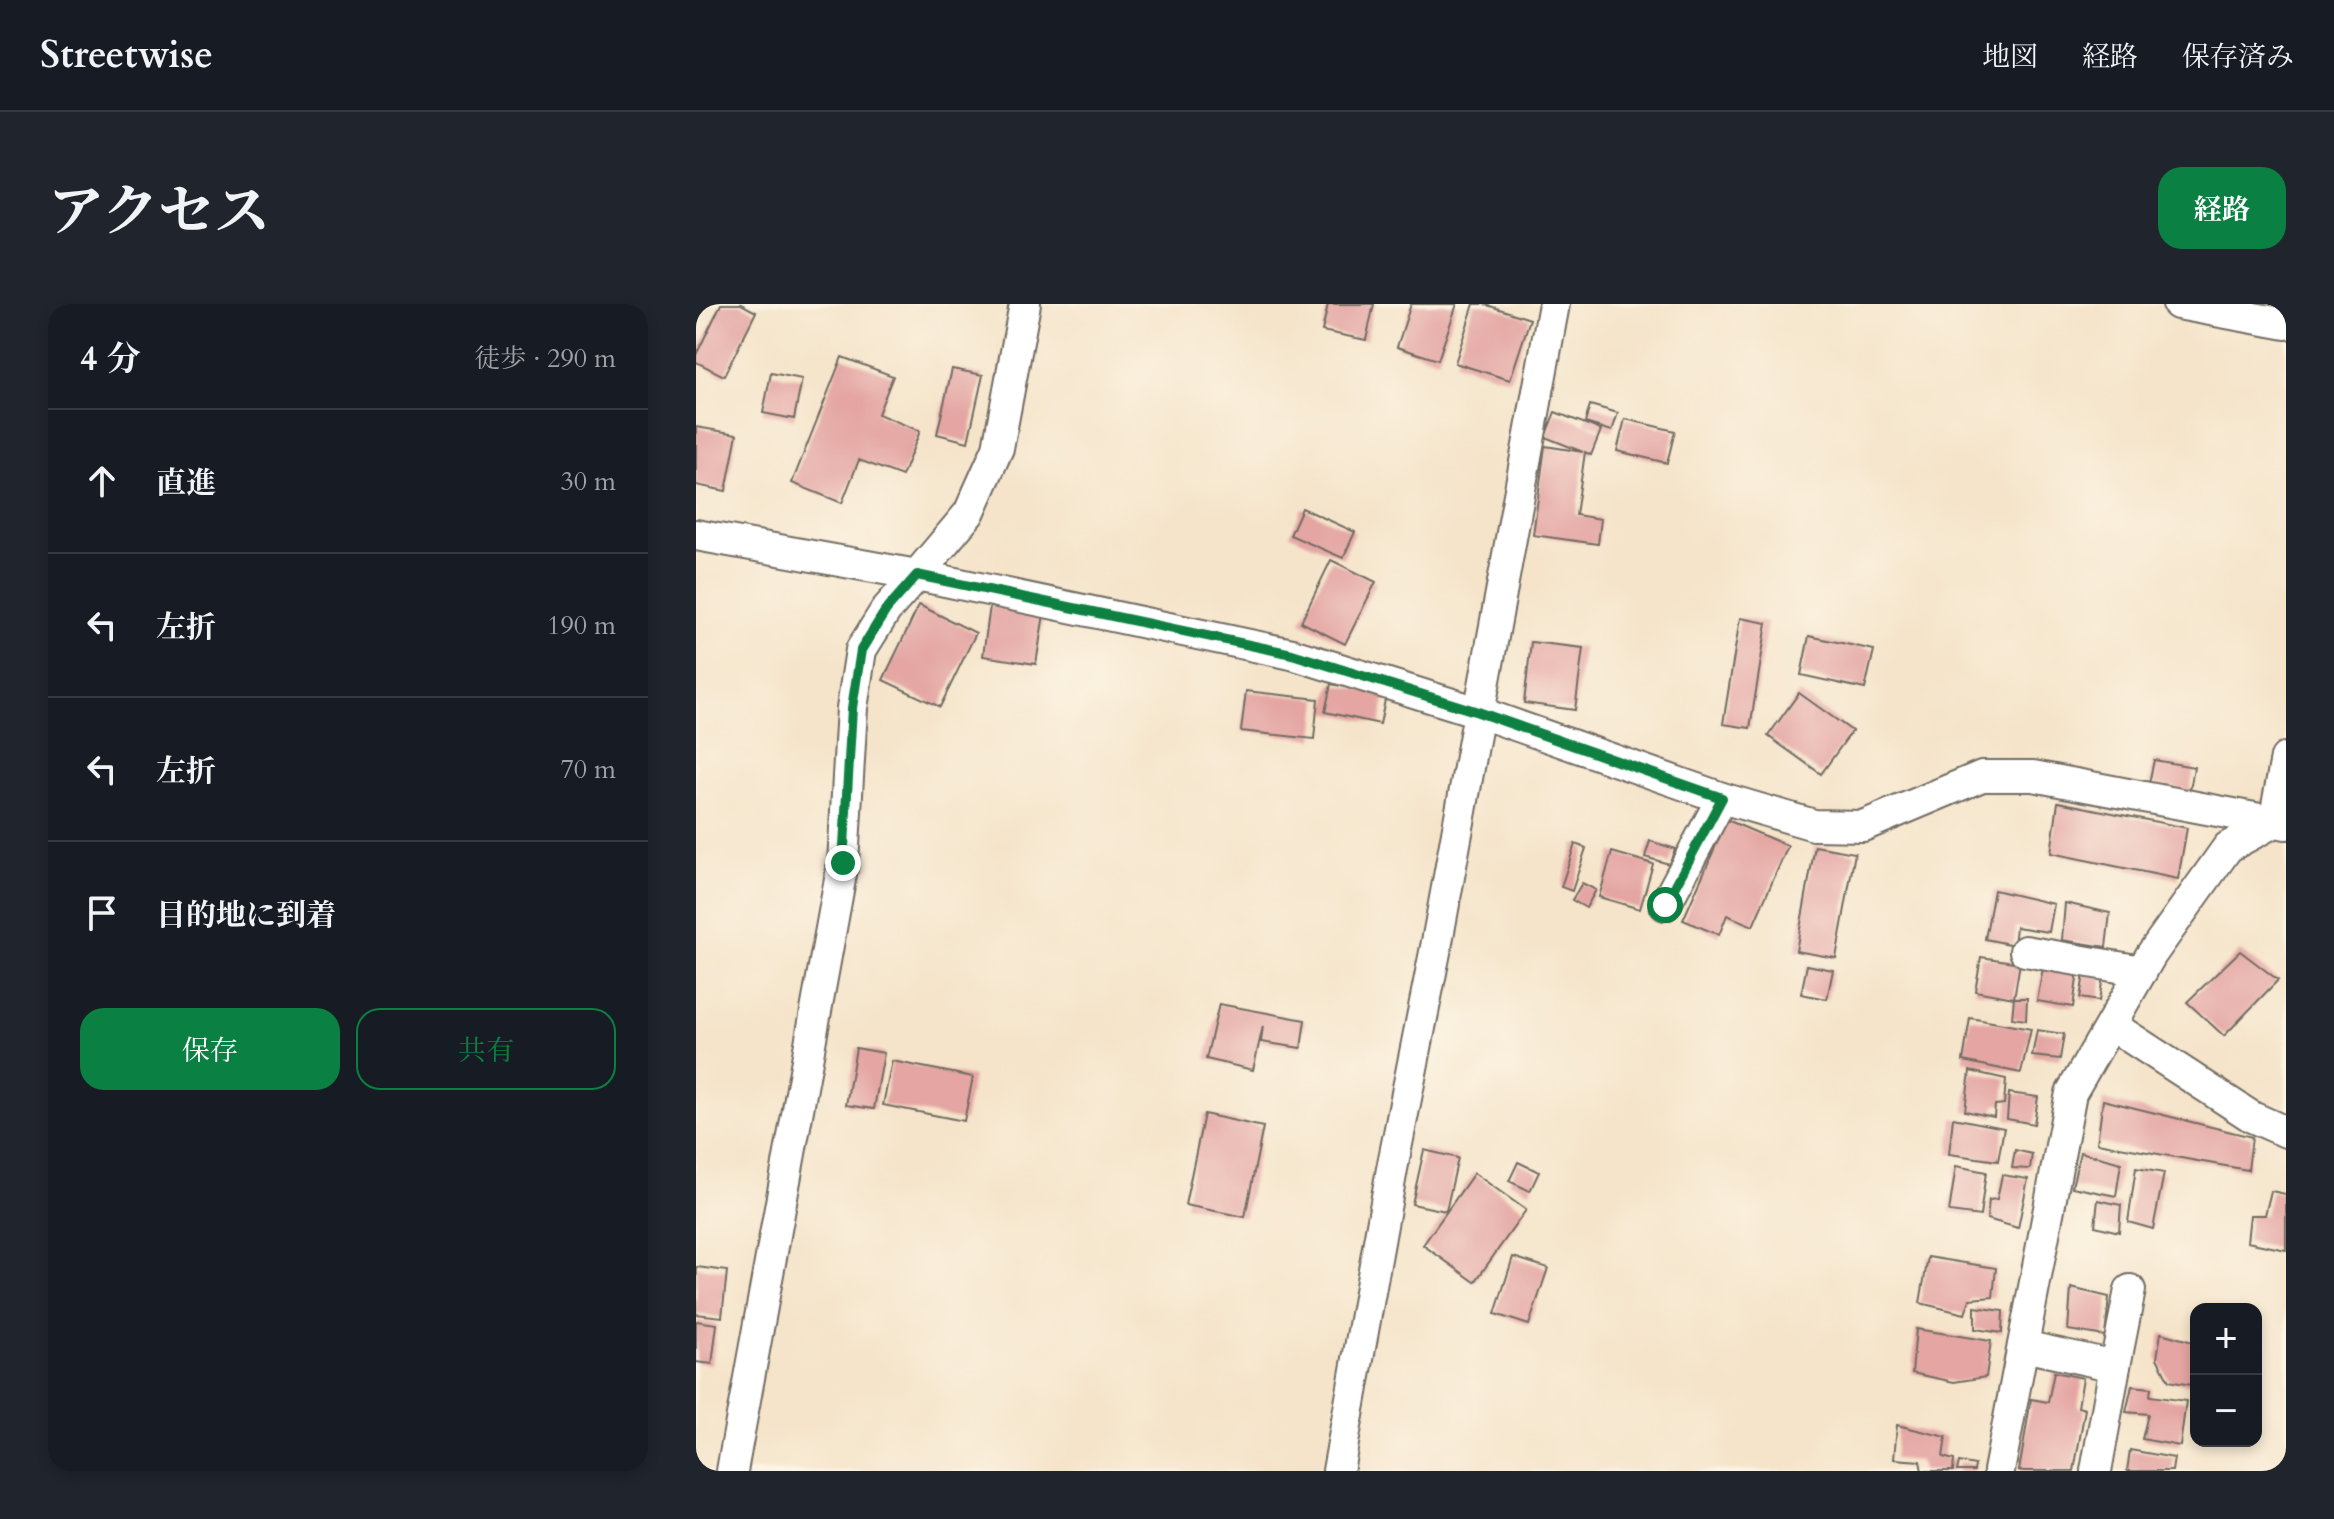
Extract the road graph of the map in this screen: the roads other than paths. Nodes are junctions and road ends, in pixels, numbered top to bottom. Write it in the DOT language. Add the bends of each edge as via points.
graph roads {
  1 [pos="1025,304"];
  2 [pos="1554,304"];
  3 [pos="2178,304"];
  4 [pos="2286,324"];
  5 [pos="696,535"];
  6 [pos="917,575"];
  7 [pos="1478,712"];
  8 [pos="2286,758"];
  9 [pos="1722,798"];
  10 [pos="2280,823"];
  11 [pos="1665,905"];
  12 [pos="2025,951"];
  13 [pos="2142,971"];
  14 [pos="2111,1025"];
  15 [pos="2286,1132"];
  16 [pos="2130,1290"];
  17 [pos="2023,1346"];
  18 [pos="2115,1366"];
  19 [pos="732,1471"];
  20 [pos="1338,1471"];
  21 [pos="1999,1471"];
  22 [pos="2096,1471"];
  1 -- 6 [label="street" via="998,448 969,513"];
  2 -- 7 [label="street"];
  3 -- 4 [label="street"];
  5 -- 6 [label="street"];
  6 -- 7 [label="street" via="1292,654"];
  6 -- 19 [label="street" via="861,650 852,708 843,863"];
  7 -- 9 [label="street"];
  7 -- 20 [label="street"];
  8 -- 10 [label="street"];
  9 -- 10 [label="street" via="1814,825 1863,826 1982,776 2033,776"];
  9 -- 11 [label="street"];
  10 -- 13 [label="street" via="2228,847"];
  12 -- 13 [label="street"];
  13 -- 14 [label="street"];
  14 -- 15 [label="street" via="2252,1117"];
  14 -- 17 [label="street" via="2071,1093"];
  16 -- 18 [label="street"];
  17 -- 18 [label="street"];
  17 -- 21 [label="street"];
  18 -- 22 [label="street"];
}
